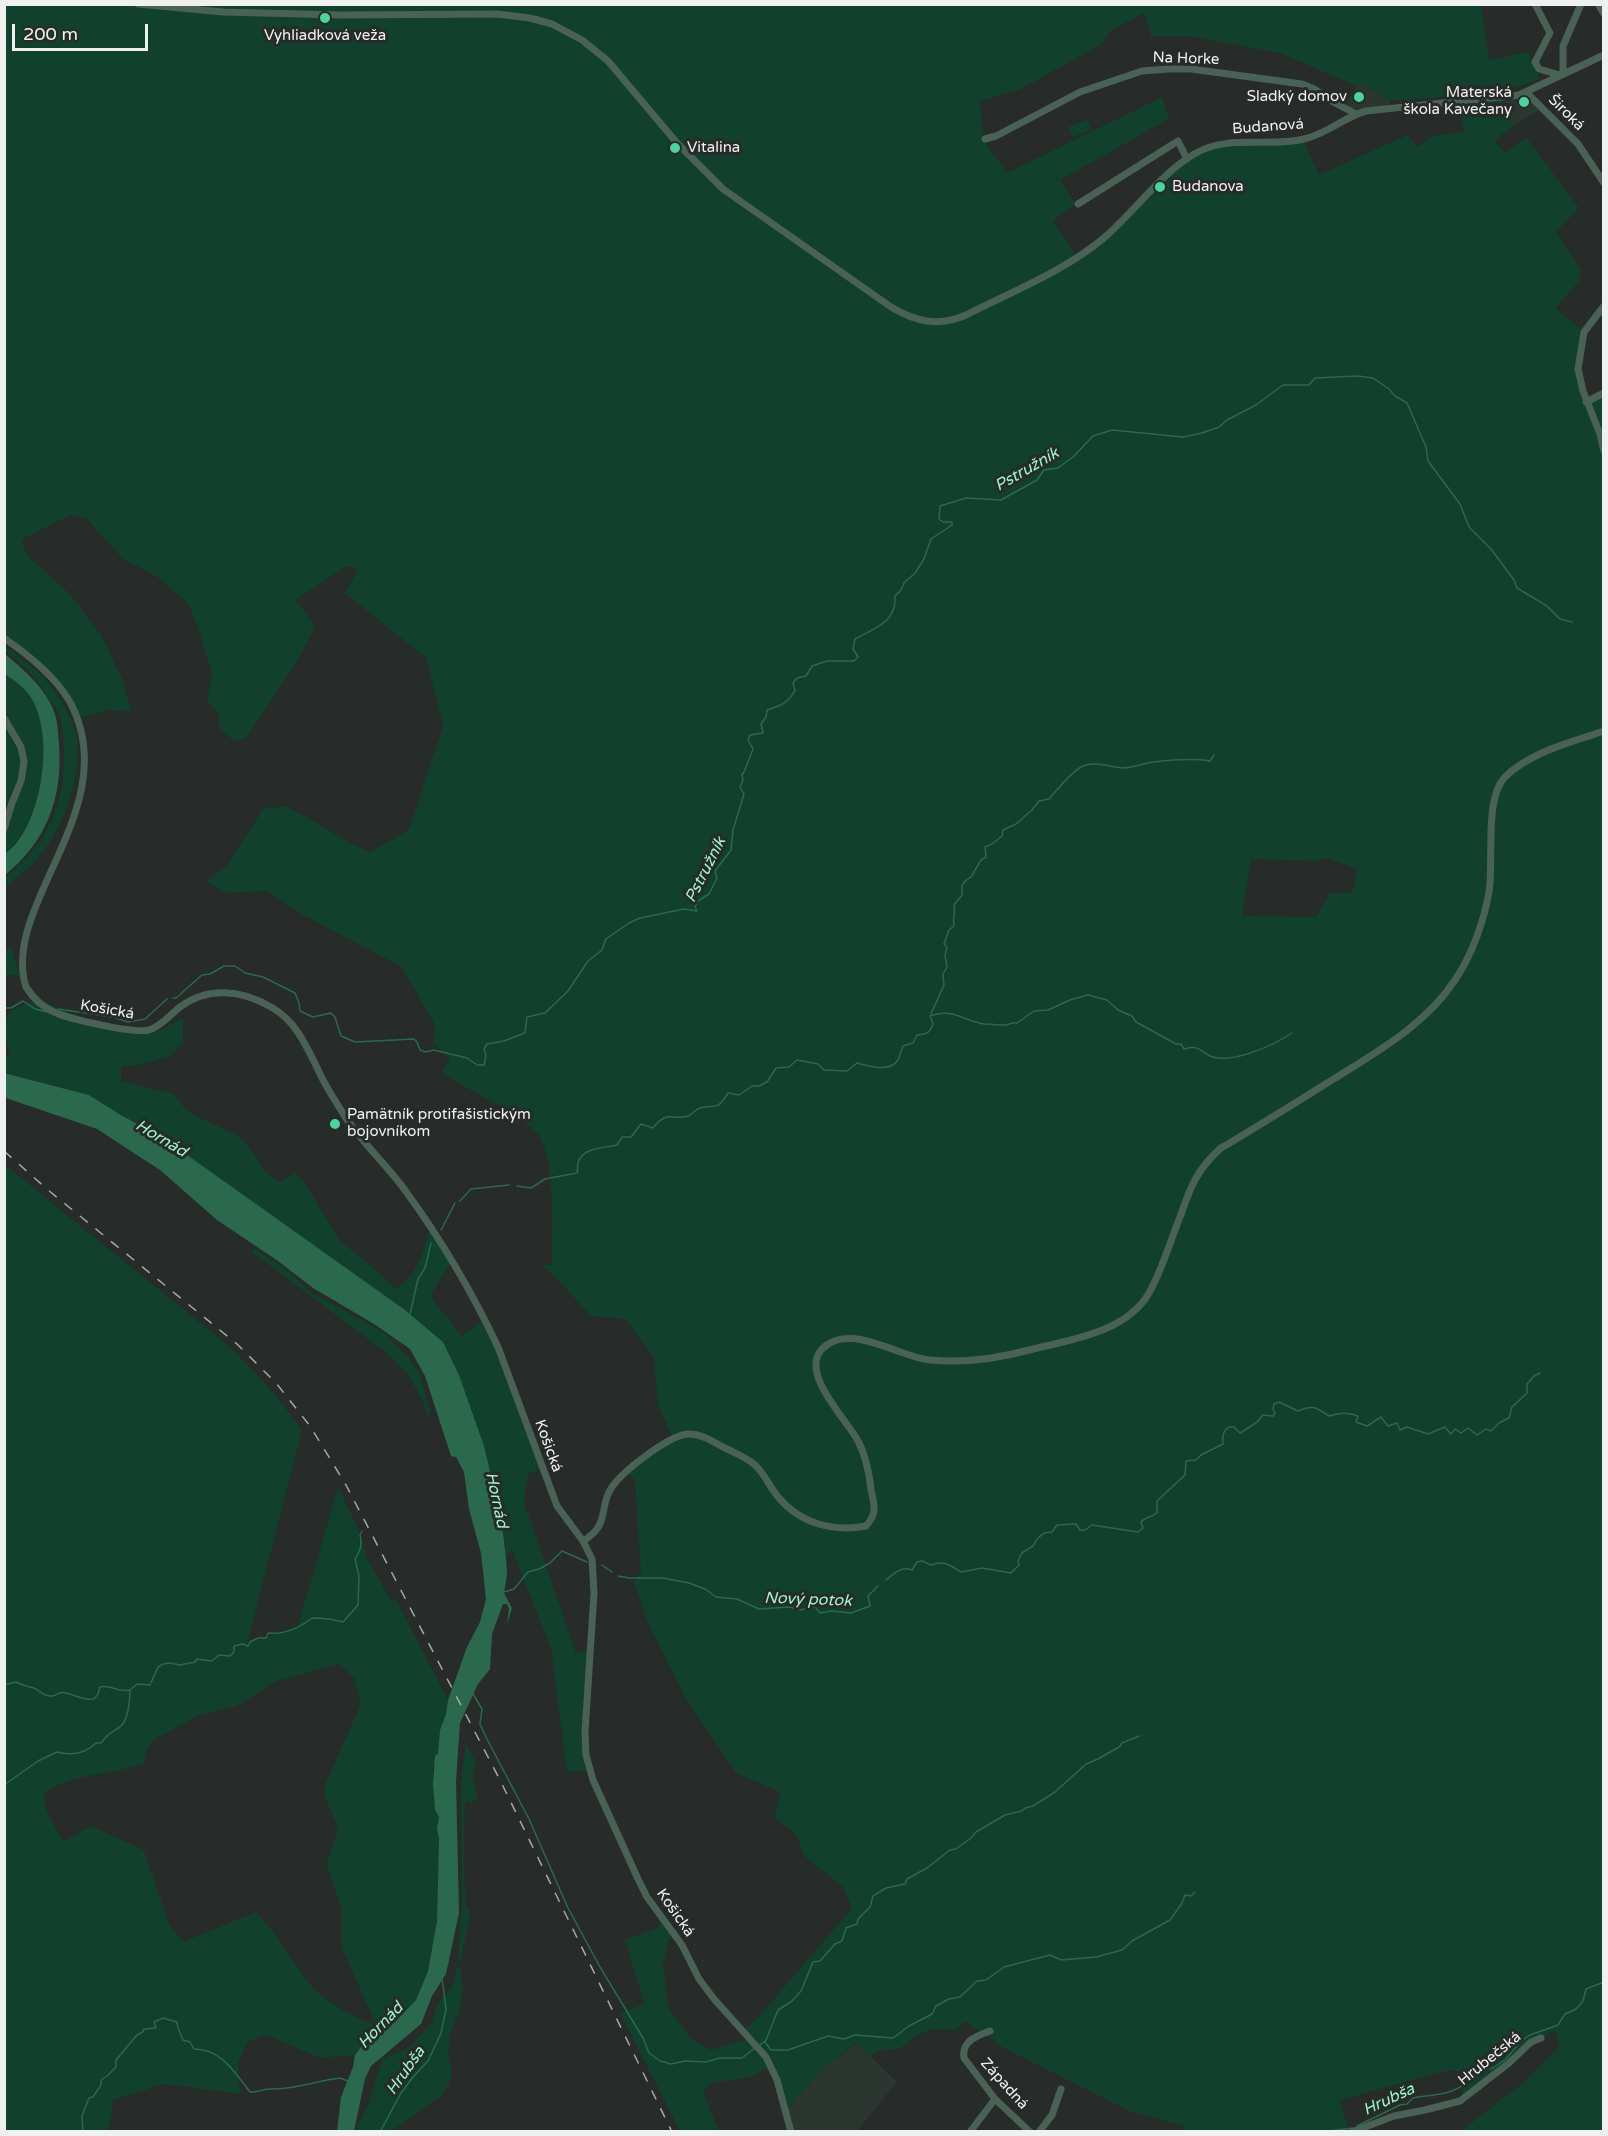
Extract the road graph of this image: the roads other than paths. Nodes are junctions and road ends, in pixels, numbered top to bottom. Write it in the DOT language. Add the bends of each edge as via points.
graph roads {
  1 [pos="138,4"];
  2 [pos="1536,4"];
  3 [pos="1581,4"];
  4 [pos="1598,4"];
  5 [pos="1604,14"];
  6 [pos="1604,56"];
  7 [pos="1561,75"];
  8 [pos="1527,93"];
  9 [pos="1356,114"];
  10 [pos="985,139"];
  11 [pos="1186,159"];
  12 [pos="1604,183"];
  13 [pos="1078,204"];
  14 [pos="1604,306"];
  15 [pos="1604,393"];
  16 [pos="1586,402"];
  17 [pos="1604,451"];
  18 [pos="4,638"];
  19 [pos="4,718"];
  20 [pos="1604,732"];
  21 [pos="4,829"];
  22 [pos="54,844"];
  23 [pos="15,955"];
  24 [pos="584,1541"];
  25 [pos="990,2031"];
  26 [pos="1541,2038"];
  27 [pos="1061,2089"];
  28 [pos="995,2099"];
  29 [pos="791,2132"];
  30 [pos="970,2132"];
  31 [pos="1030,2132"];
  32 [pos="1039,2132"];
  33 [pos="1353,2132"];
  1 -- 11 [label="street, Budanová" via="339,15 497,14 552,24 582,40 608,61 677,143 723,189 891,307 928,322 956,319 1077,257 1119,225"];
  2 -- 7 [label="street" via="1550,33 1535,62 1539,69"];
  3 -- 7 [label="street" via="1563,46"];
  4 -- 5 [label="street"];
  6 -- 7 [label="street, Budanová"];
  7 -- 8 [label="street, Budanová"];
  8 -- 9 [label="street, Budanová"];
  8 -- 12 [label="street, Široká" via="1578,144"];
  9 -- 10 [label="street, Na Horke" via="1302,84 1191,69 1154,69 1080,92"];
  9 -- 11 [label="street, Budanová" via="1303,140 1226,143 1205,148"];
  11 -- 13 [label="street" via="1178,141"];
  14 -- 16 [label="street" via="1589,323 1581,341 1578,369"];
  15 -- 16 [label="street"];
  16 -- 17 [label="street"];
  18 -- 22 [label="street" via="62,690 82,737 77,788"];
  19 -- 21 [label="street" via="21,747 24,762"];
  20 -- 24 [label="street" via="1539,756 1504,778 1493,801 1492,868 1483,919 1456,979 1442,999 1412,1027 1221,1148 1207,1161 1189,1193 1149,1294 1137,1309 1106,1329 986,1359 928,1360 854,1338 829,1343 820,1351 816,1365 819,1379 857,1439 868,1469 875,1509 866,1526 836,1528 812,1522 780,1499 754,1464 705,1437 680,1434 651,1452 611,1487 603,1519"];
  23 -- 24 [label="street, Košická" via="19,975 37,1001 54,1012 115,1028 149,1030 183,1004 218,992 237,993 271,1006 290,1021 348,1121 406,1190 487,1324 557,1506"];
  24 -- 29 [label="street, Košická" via="592,1562 594,1593 585,1732 593,1780 647,1897 682,1946 699,1979 766,2057 777,2080"];
  25 -- 28 [label="street, Západná" via="967,2043 963,2051 967,2064"];
  26 -- 33 [label="street, Hrubečská" via="1460,2101 1394,2116"];
  27 -- 32 [label="street" via="1052,2115"];
  28 -- 30 [label="street"];
  28 -- 31 [label="street, Západná"];
}
